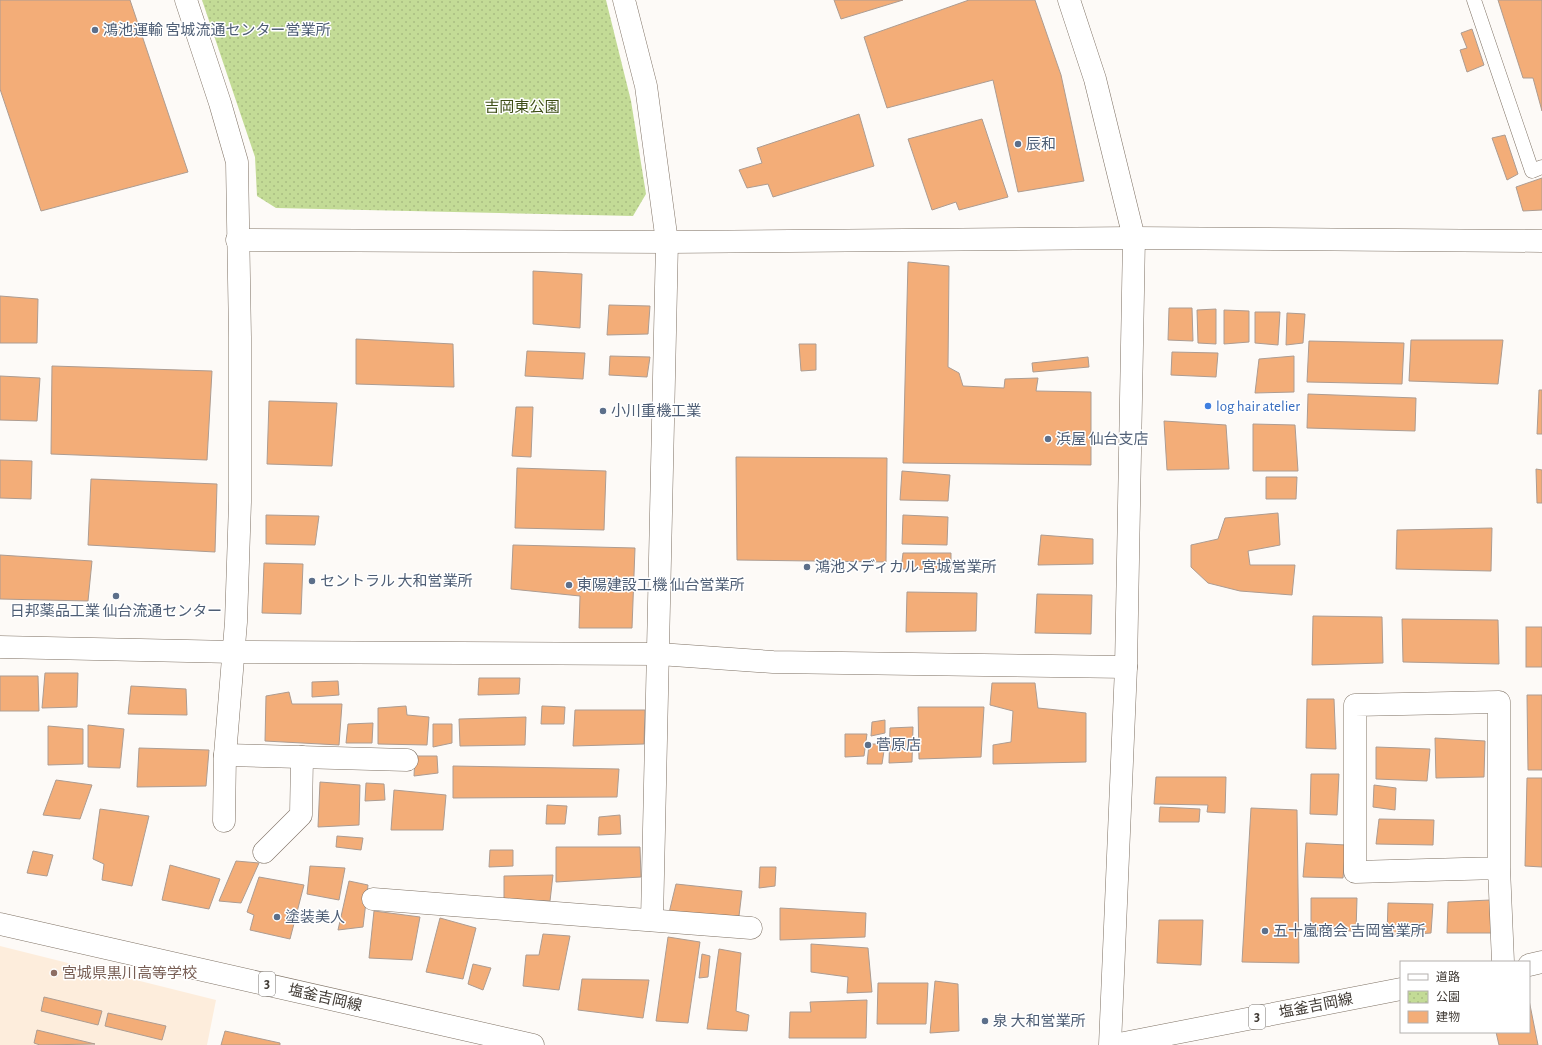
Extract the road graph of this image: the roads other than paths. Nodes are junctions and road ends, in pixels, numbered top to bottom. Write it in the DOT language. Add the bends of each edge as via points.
graph roads {
  1 [pos="186,0"];
  2 [pos="624,0"];
  3 [pos="1069,0"];
  4 [pos="1474,0"];
  5 [pos="1542,167"];
  6 [pos="1134,238"];
  7 [pos="237,240"];
  8 [pos="1542,241"];
  9 [pos="667,242"];
  10 [pos="0,647"];
  11 [pos="234,652"];
  12 [pos="659,654"];
  13 [pos="1126,667"];
  14 [pos="225,755"];
  15 [pos="302,757"];
  16 [pos="407,760"];
  17 [pos="224,821"];
  18 [pos="264,852"];
  19 [pos="1499,868"];
  20 [pos="373,899"];
  21 [pos="652,920"];
  22 [pos="0,924"];
  23 [pos="751,928"];
  24 [pos="1502,961"];
  25 [pos="1542,962"];
  26 [pos="1530,965"];
  27 [pos="1400,989"];
  28 [pos="533,1045"];
  29 [pos="1110,1045"];
  30 [pos="1114,1045"];
  1 -- 7 [label="street" via="211,73 236,162"];
  2 -- 9 [label="street" via="646,86"];
  3 -- 6 [label="street" via="1095,79"];
  4 -- 5 [label="lane" via="1532,171"];
  6 -- 8 [label="street"];
  6 -- 9 [label="street"];
  6 -- 13 [label="street"];
  7 -- 9 [label="street"];
  7 -- 11 [label="street" via="240,502"];
  9 -- 12 [label="street"];
  10 -- 11 [label="street"];
  11 -- 12 [label="street"];
  11 -- 14 [label="street"];
  12 -- 13 [label="street" via="773,662"];
  12 -- 21 [label="street"];
  13 -- 29 [label="street"];
  14 -- 15 [label="street"];
  14 -- 17 [label="street"];
  15 -- 16 [label="street"];
  15 -- 18 [label="street" via="300,815"];
  19 -- 19 [label="street" via="1355,872 1355,704 1499,702"];
  19 -- 24 [label="street"];
  20 -- 21 [label="street"];
  21 -- 23 [label="street"];
  22 -- 28 [label="street, 塩釜吉岡線 / 3"];
  25 -- 26 [label="street"];
  27 -- 30 [label="street, 塩釜吉岡線 / 3"];
}
